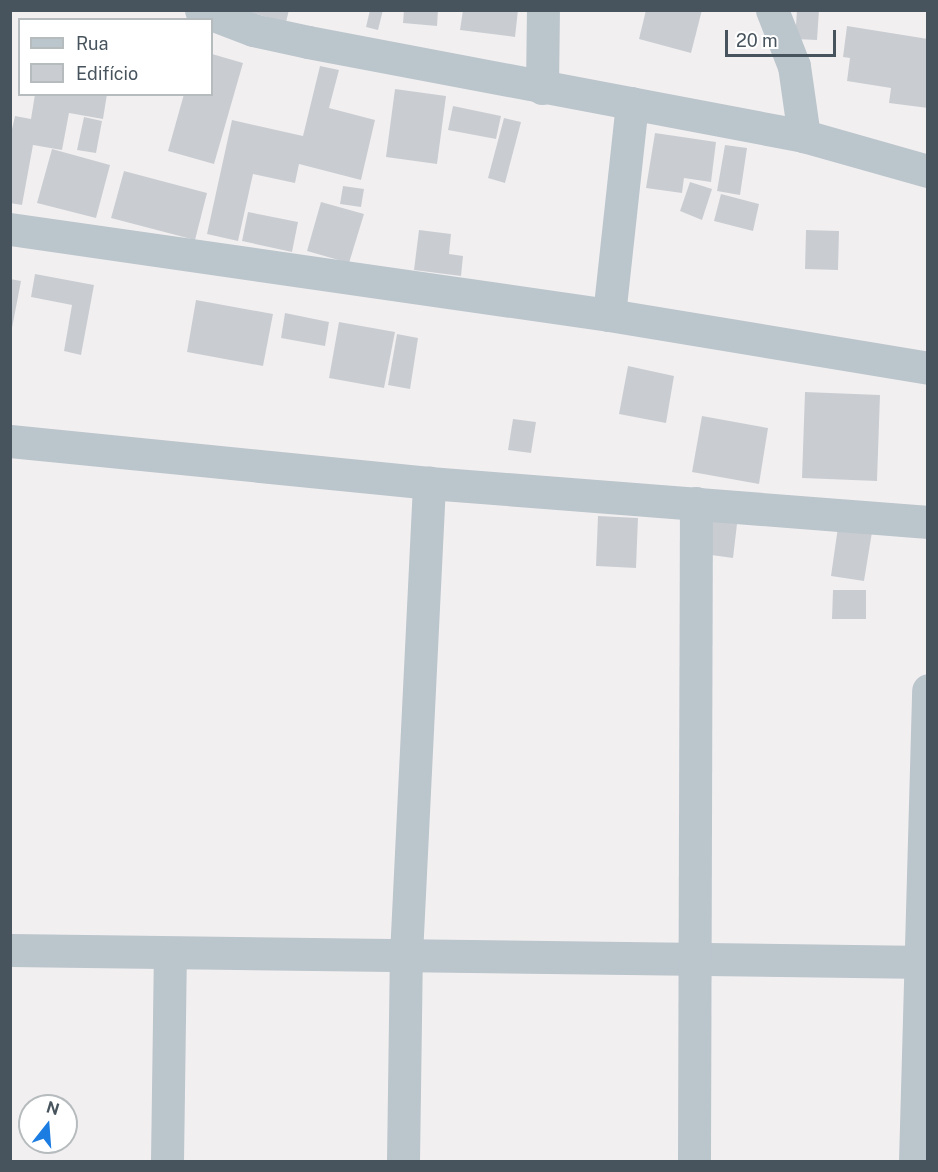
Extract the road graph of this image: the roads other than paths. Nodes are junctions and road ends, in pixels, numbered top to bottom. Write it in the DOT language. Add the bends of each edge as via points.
graph roads {
  1 [pos="201,10"];
  2 [pos="543,10"];
  3 [pos="772,10"];
  4 [pos="542,88"];
  5 [pos="632,103"];
  6 [pos="804,136"];
  7 [pos="927,171"];
  8 [pos="10,229"];
  9 [pos="609,315"];
  10 [pos="927,368"];
  11 [pos="10,441"];
  12 [pos="429,483"];
  13 [pos="696,503"];
  14 [pos="927,522"];
  15 [pos="927,690"];
  16 [pos="10,950"];
  17 [pos="170,953"];
  18 [pos="406,955"];
  19 [pos="697,959"];
  20 [pos="923,961"];
  21 [pos="167,1161"];
  22 [pos="403,1161"];
  23 [pos="694,1161"];
  24 [pos="915,1161"];
  1 -- 4 [label="street" via="253,30"];
  2 -- 4 [label="street"];
  3 -- 6 [label="street" via="794,66"];
  4 -- 5 [label="street"];
  5 -- 6 [label="street"];
  5 -- 9 [label="street"];
  6 -- 7 [label="street"];
  8 -- 9 [label="street"];
  9 -- 10 [label="street"];
  11 -- 12 [label="street"];
  12 -- 13 [label="street"];
  12 -- 18 [label="street"];
  13 -- 14 [label="street"];
  13 -- 19 [label="street"];
  15 -- 20 [label="street"];
  16 -- 17 [label="street"];
  17 -- 18 [label="street"];
  17 -- 21 [label="street"];
  18 -- 19 [label="street"];
  18 -- 22 [label="street"];
  19 -- 20 [label="street"];
  19 -- 23 [label="street"];
  20 -- 24 [label="street"];
}
